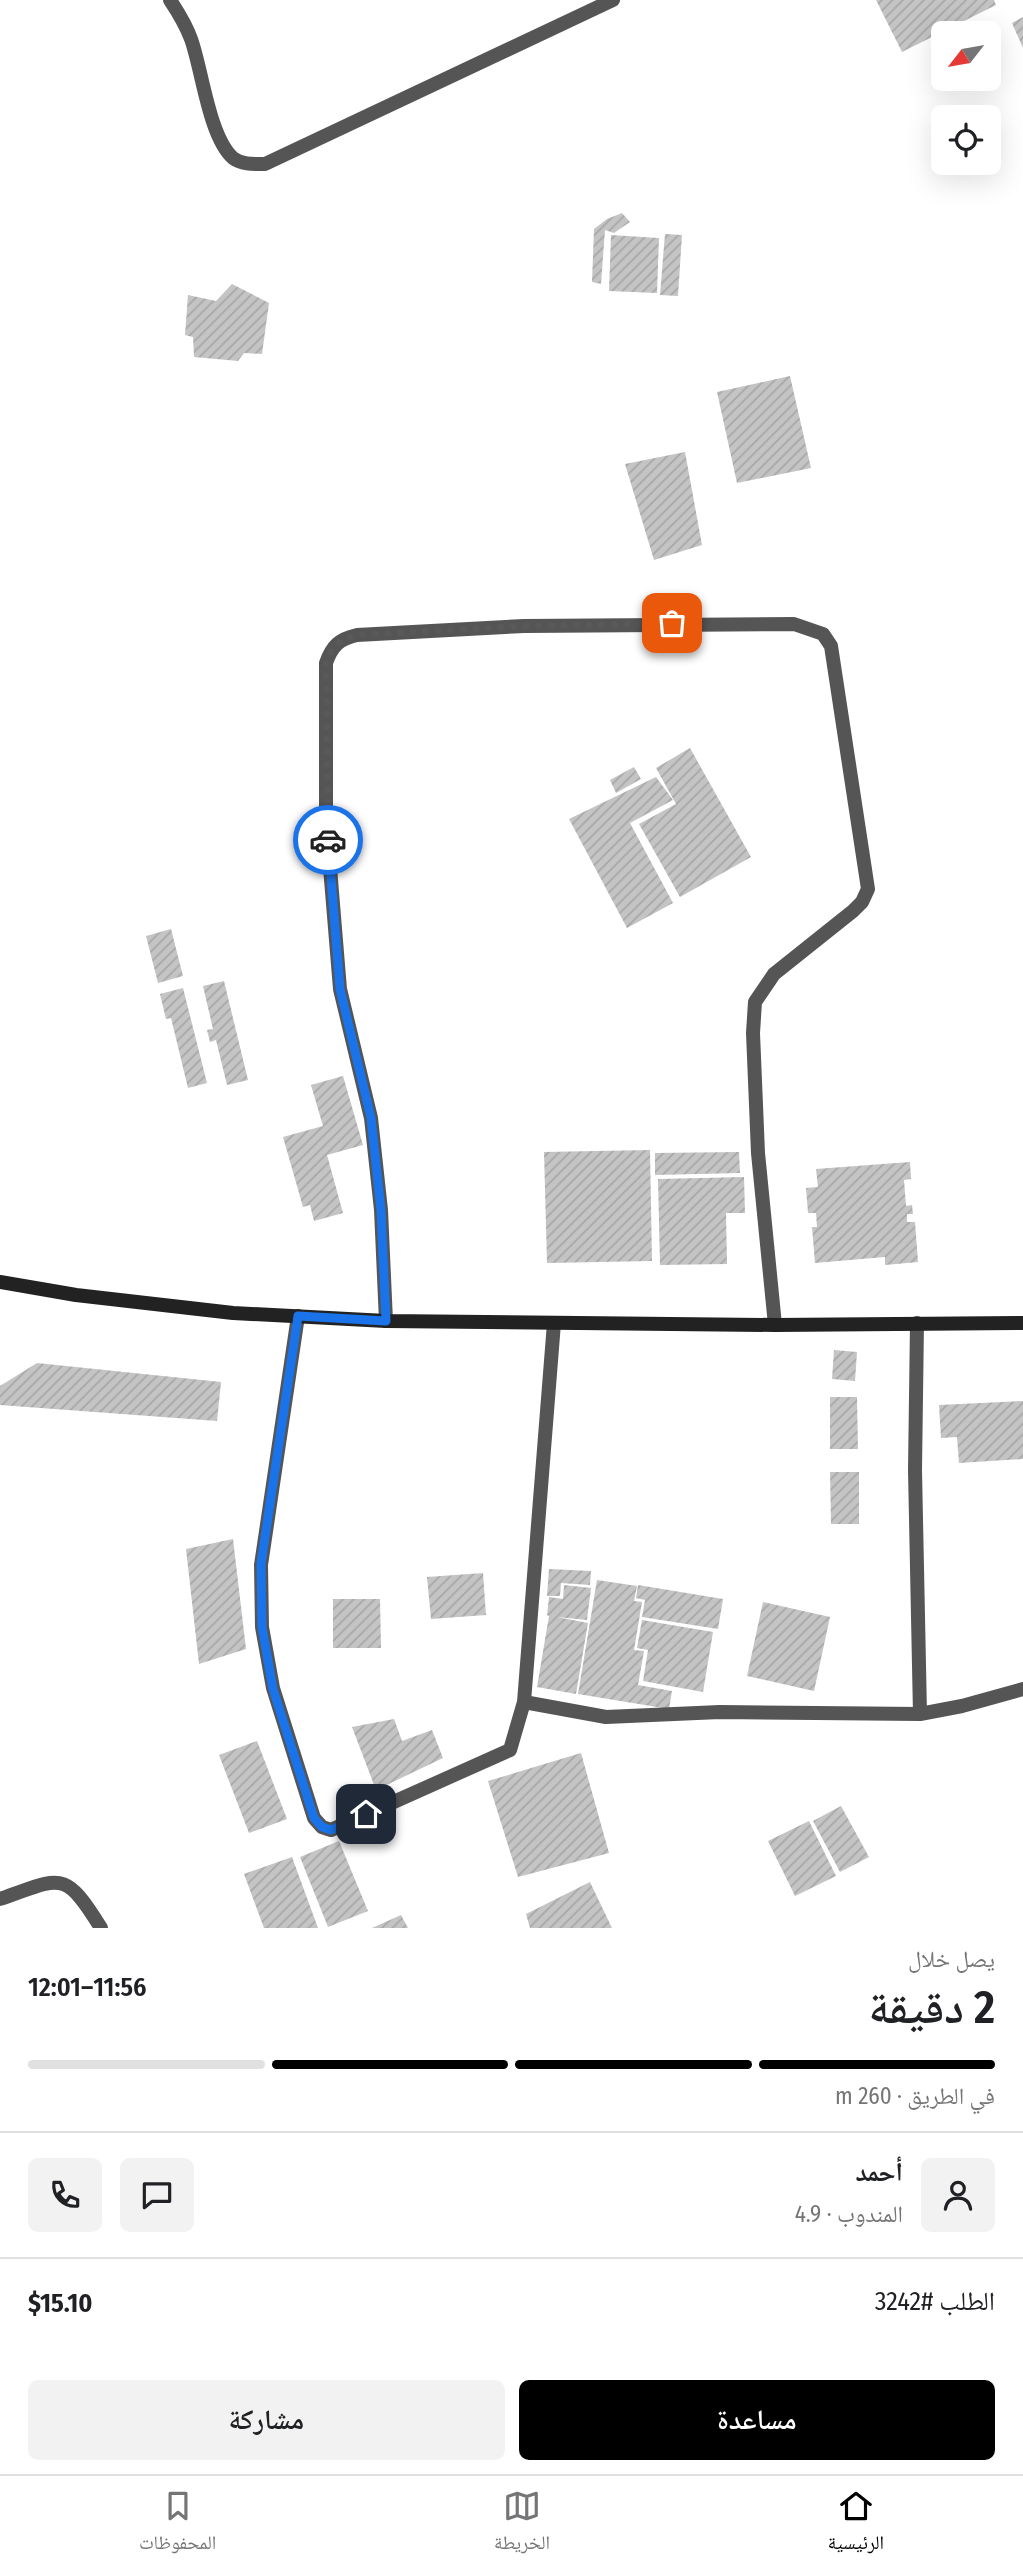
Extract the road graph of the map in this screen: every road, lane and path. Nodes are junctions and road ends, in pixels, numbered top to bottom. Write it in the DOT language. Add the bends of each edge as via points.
graph roads {
  1 [pos="170,0"];
  2 [pos="613,0"];
  3 [pos="0,1282"];
  4 [pos="298,1316"];
  5 [pos="386,1321"];
  6 [pos="554,1323"];
  7 [pos="1023,1323"];
  8 [pos="917,1324"];
  9 [pos="775,1325"];
  10 [pos="1023,1689"];
  11 [pos="524,1702"];
  12 [pos="920,1714"];
  13 [pos="0,1899"];
  14 [pos="101,1928"];
  1 -- 2 [label="street" via="191,37 207,102 225,145 233,158 265,164"];
  3 -- 4 [label="street" via="233,1313"];
  4 -- 5 [label="street"];
  4 -- 11 [label="street" via="261,1564 262,1627 273,1689 314,1818 331,1830 510,1750"];
  5 -- 6 [label="street"];
  5 -- 9 [label="street" via="371,1118 340,989 326,819 329,653 344,638 357,635 524,626 794,624 812,628 831,646 868,889 853,911 774,974 755,1002 758,1153"];
  6 -- 9 [label="street"];
  6 -- 11 [label="street"];
  7 -- 8 [label="street"];
  8 -- 9 [label="street"];
  8 -- 12 [label="street"];
  10 -- 12 [label="street"];
  11 -- 12 [label="street" via="606,1717 720,1712"];
  13 -- 14 [label="street" via="47,1883 68,1884"];
}
